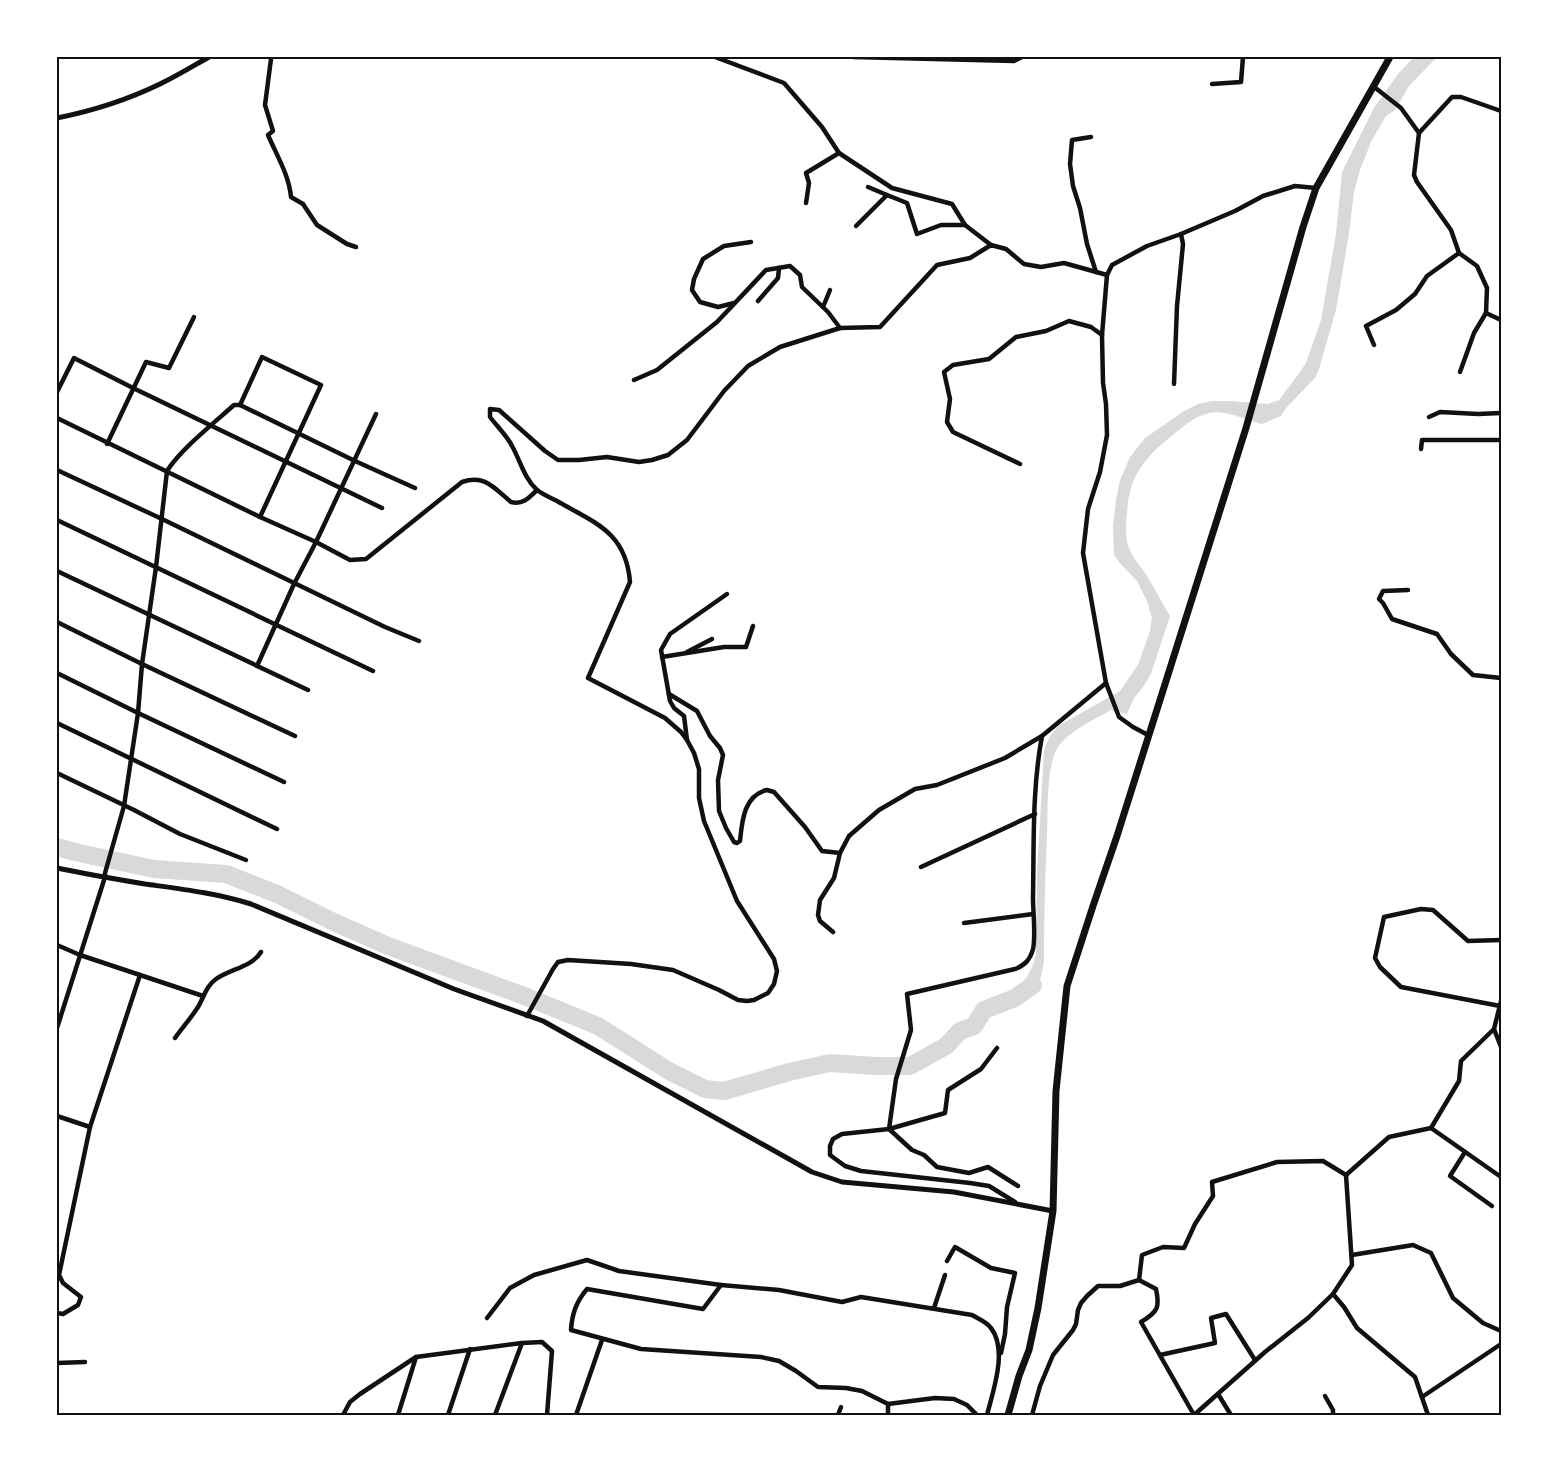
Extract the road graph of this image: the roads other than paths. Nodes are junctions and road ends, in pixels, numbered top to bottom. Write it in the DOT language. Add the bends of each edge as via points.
graph roads {
  1 [pos="209,57"];
  2 [pos="270,57"];
  3 [pos="715,57"];
  4 [pos="853,57"];
  5 [pos="1022,57"];
  6 [pos="1243,57"];
  7 [pos="1389,57"];
  8 [pos="1212,84"];
  9 [pos="1373,86"];
  10 [pos="1501,111"];
  11 [pos="57,118"];
  12 [pos="1419,133"];
  13 [pos="1091,137"];
  14 [pos="839,153"];
  15 [pos="868,187"];
  16 [pos="1316,188"];
  17 [pos="887,195"];
  18 [pos="806,203"];
  19 [pos="964,225"];
  20 [pos="855,226"];
  21 [pos="1181,234"];
  22 [pos="751,242"];
  23 [pos="992,246"];
  24 [pos="356,247"];
  25 [pos="1459,253"];
  26 [pos="779,268"];
  27 [pos="1096,272"];
  28 [pos="1107,275"];
  29 [pos="830,290"];
  30 [pos="758,301"];
  31 [pos="734,303"];
  32 [pos="823,307"];
  33 [pos="1486,313"];
  34 [pos="194,317"];
  35 [pos="1501,320"];
  36 [pos="840,328"];
  37 [pos="1102,335"];
  38 [pos="1374,345"];
  39 [pos="1460,372"];
  40 [pos="634,380"];
  41 [pos="1174,384"];
  42 [pos="133,388"];
  43 [pos="57,392"];
  44 [pos="240,405"];
  45 [pos="1501,413"];
  46 [pos="376,414"];
  47 [pos="1429,417"];
  48 [pos="57,418"];
  49 [pos="211,425"];
  50 [pos="299,433"];
  51 [pos="1501,440"];
  52 [pos="107,444"];
  53 [pos="1421,449"];
  54 [pos="355,461"];
  55 [pos="286,462"];
  56 [pos="1020,464"];
  57 [pos="57,470"];
  58 [pos="168,471"];
  59 [pos="341,487"];
  60 [pos="415,488"];
  61 [pos="537,490"];
  62 [pos="382,508"];
  63 [pos="260,517"];
  64 [pos="162,519"];
  65 [pos="57,520"];
  66 [pos="316,542"];
  67 [pos="156,567"];
  68 [pos="57,571"];
  69 [pos="294,584"];
  70 [pos="1408,590"];
  71 [pos="727,594"];
  72 [pos="149,616"];
  73 [pos="57,622"];
  74 [pos="276,625"];
  75 [pos="753,626"];
  76 [pos="712,639"];
  77 [pos="419,641"];
  78 [pos="746,647"];
  79 [pos="750,653"];
  80 [pos="685,654"];
  81 [pos="662,657"];
  82 [pos="142,664"];
  83 [pos="256,666"];
  84 [pos="373,671"];
  85 [pos="57,673"];
  86 [pos="1501,678"];
  87 [pos="1106,683"];
  88 [pos="308,690"];
  89 [pos="669,694"];
  90 [pos="138,713"];
  91 [pos="57,723"];
  92 [pos="1148,735"];
  93 [pos="295,736"];
  94 [pos="1042,736"];
  95 [pos="687,740"];
  96 [pos="131,759"];
  97 [pos="57,773"];
  98 [pos="284,782"];
  99 [pos="124,806"];
  100 [pos="1035,814"];
  101 [pos="277,829"];
  102 [pos="840,852"];
  103 [pos="246,860"];
  104 [pos="921,867"];
  105 [pos="57,868"];
  106 [pos="105,875"];
  107 [pos="1033,914"];
  108 [pos="964,923"];
  109 [pos="833,932"];
  110 [pos="1501,940"];
  111 [pos="57,945"];
  112 [pos="261,952"];
  113 [pos="80,955"];
  114 [pos="140,975"];
  115 [pos="203,996"];
  116 [pos="1501,1004"];
  117 [pos="527,1016"];
  118 [pos="57,1028"];
  119 [pos="1494,1029"];
  120 [pos="175,1038"];
  121 [pos="1501,1047"];
  122 [pos="997,1048"];
  123 [pos="57,1116"];
  124 [pos="90,1126"];
  125 [pos="1431,1128"];
  126 [pos="889,1129"];
  127 [pos="1465,1152"];
  128 [pos="1346,1175"];
  129 [pos="1501,1177"];
  130 [pos="1018,1186"];
  131 [pos="1017,1204"];
  132 [pos="1492,1206"];
  133 [pos="1053,1211"];
  134 [pos="1352,1255"];
  135 [pos="947,1262"];
  136 [pos="945,1275"];
  137 [pos="1140,1280"];
  138 [pos="721,1285"];
  139 [pos="1333,1294"];
  140 [pos="934,1308"];
  141 [pos="57,1314"];
  142 [pos="487,1318"];
  143 [pos="1501,1331"];
  144 [pos="602,1340"];
  145 [pos="522,1343"];
  146 [pos="1501,1344"];
  147 [pos="470,1349"];
  148 [pos="1160,1355"];
  149 [pos="416,1357"];
  150 [pos="999,1358"];
  151 [pos="1255,1360"];
  152 [pos="86,1362"];
  153 [pos="57,1363"];
  154 [pos="1218,1394"];
  155 [pos="1325,1396"];
  156 [pos="1422,1397"];
  157 [pos="888,1404"];
  158 [pos="841,1407"];
  159 [pos="343,1415"];
  160 [pos="398,1415"];
  161 [pos="448,1415"];
  162 [pos="495,1415"];
  163 [pos="548,1415"];
  164 [pos="576,1415"];
  165 [pos="838,1415"];
  166 [pos="888,1415"];
  167 [pos="977,1415"];
  168 [pos="987,1415"];
  169 [pos="1008,1415"];
  170 [pos="1032,1415"];
  171 [pos="1194,1415"];
  172 [pos="1231,1415"];
  173 [pos="1333,1415"];
  174 [pos="1428,1415"];
  1 -- 11 [label="street" via="126,98"];
  2 -- 24 [label="street" via="265,105 273,131 268,135 284,168 291,197 303,204 317,225"];
  3 -- 14 [label="street" via="784,83"];
  4 -- 5 [label="street" via="1014,61"];
  6 -- 8 [label="street" via="1241,82"];
  7 -- 9 [label="highway"];
  9 -- 12 [label="street" via="1401,108"];
  9 -- 16 [label="highway"];
  10 -- 12 [label="street" via="1452,97"];
  12 -- 25 [label="street" via="1414,175 1451,230"];
  13 -- 27 [label="street" via="1072,140 1070,164"];
  14 -- 18 [label="street" via="806,173"];
  14 -- 19 [label="street" via="892,188 952,204"];
  15 -- 17 [label="street"];
  16 -- 21 [label="street" via="1295,186 1263,196"];
  16 -- 92 [label="highway" via="1246,428"];
  17 -- 19 [label="street" via="907,203 917,234 942,225"];
  17 -- 20 [label="street"];
  19 -- 23 [label="street"];
  21 -- 28 [label="street" via="1147,246 1112,266"];
  21 -- 41 [label="street"];
  22 -- 31 [label="street" via="724,246 704,259 694,279 692,290 700,302 718,307"];
  23 -- 27 [label="street" via="1006,249 1024,264 1041,267 1064,263"];
  23 -- 36 [label="street" via="970,258 937,265 880,327"];
  25 -- 33 [label="street" via="1478,266 1487,288"];
  25 -- 38 [label="street" via="1427,276 1415,294 1396,310 1366,326"];
  26 -- 30 [label="street" via="778,278"];
  26 -- 31 [label="street" via="766,270"];
  26 -- 32 [label="street" via="790,266 800,275 802,287"];
  27 -- 28 [label="street"];
  28 -- 37 [label="street"];
  29 -- 32 [label="street"];
  31 -- 40 [label="street" via="717,322 657,370"];
  32 -- 36 [label="street"];
  33 -- 35 [label="street"];
  33 -- 39 [label="street"];
  34 -- 42 [label="street" via="169,368 146,362"];
  36 -- 61 [label="street" via="780,346 747,366 687,440 668,455 652,460 558,460 500,410 490,409 490,417 512,444 521,468"];
  37 -- 56 [label="street" via="1091,327 1069,321 1016,337 989,359 953,365 944,372 950,399 947,422 953,432"];
  37 -- 87 [label="street" via="1107,435 1088,509 1083,553"];
  42 -- 43 [label="street" via="74,358"];
  42 -- 49 [label="street"];
  42 -- 52 [label="street"];
  44 -- 49 [label="street" via="234,405"];
  44 -- 50 [label="street"];
  44 -- 50 [label="street" via="262,357 321,384"];
  45 -- 47 [label="street" via="1440,412"];
  46 -- 54 [label="street"];
  48 -- 52 [label="street"];
  49 -- 55 [label="street"];
  49 -- 58 [label="street"];
  50 -- 54 [label="street"];
  50 -- 55 [label="street"];
  51 -- 53 [label="street" via="1422,440"];
  52 -- 58 [label="street"];
  54 -- 59 [label="street"];
  54 -- 60 [label="street"];
  55 -- 59 [label="street"];
  55 -- 63 [label="street"];
  57 -- 64 [label="street"];
  58 -- 63 [label="street"];
  58 -- 64 [label="street"];
  59 -- 62 [label="street"];
  59 -- 66 [label="street"];
  61 -- 66 [label="street" via="516,503 485,481 462,482 366,559 350,560"];
  61 -- 95 [label="street" via="613,536 628,569 630,582 588,678 665,718"];
  63 -- 66 [label="street"];
  64 -- 67 [label="street"];
  64 -- 69 [label="street"];
  65 -- 67 [label="street"];
  66 -- 69 [label="street"];
  67 -- 72 [label="street"];
  67 -- 74 [label="street"];
  68 -- 72 [label="street"];
  69 -- 74 [label="street"];
  69 -- 77 [label="street"];
  70 -- 86 [label="street" via="1383,591 1379,599 1392,619 1437,633 1451,654 1473,675"];
  71 -- 81 [label="street" via="669,634"];
  72 -- 82 [label="street"];
  72 -- 83 [label="street"];
  73 -- 82 [label="street"];
  74 -- 83 [label="street"];
  74 -- 84 [label="street"];
  75 -- 78 [label="street"];
  76 -- 80 [label="street"];
  78 -- 79 [label="street"];
  78 -- 80 [label="street"];
  80 -- 81 [label="street"];
  81 -- 89 [label="street"];
  82 -- 90 [label="street"];
  82 -- 93 [label="street"];
  83 -- 88 [label="street"];
  85 -- 90 [label="street"];
  87 -- 92 [label="street" via="1119,717"];
  87 -- 94 [label="street"];
  89 -- 95 [label="street" via="674,708 684,716"];
  89 -- 102 [label="street" via="697,711 720,748 723,755 718,780 719,811 734,842 740,841 750,800 767,790 774,792 822,851"];
  90 -- 96 [label="street"];
  90 -- 98 [label="street"];
  91 -- 96 [label="street"];
  92 -- 133 [label="highway" via="1067,986 1056,1091"];
  94 -- 100 [label="street"];
  94 -- 102 [label="street" via="1005,758 937,785 915,789 879,810 849,836"];
  95 -- 117 [label="street" via="699,769 704,821 737,901 774,959 774,984 761,997 738,1000 673,970 568,960 558,962"];
  96 -- 99 [label="street"];
  96 -- 101 [label="street"];
  97 -- 99 [label="street"];
  99 -- 103 [label="street"];
  99 -- 106 [label="street"];
  100 -- 104 [label="street"];
  100 -- 107 [label="street"];
  102 -- 109 [label="street" via="834,878 820,900 818,915"];
  105 -- 106 [label="street"];
  106 -- 113 [label="street"];
  106 -- 117 [label="street" via="251,904"];
  107 -- 108 [label="street"];
  107 -- 126 [label="street" via="1033,947 1025,964 907,994 911,1030 896,1079"];
  110 -- 116 [label="street" via="1468,941 1433,910 1421,909 1384,917 1375,958 1401,987"];
  111 -- 113 [label="street"];
  112 -- 115 [label="street" via="252,961 216,979"];
  113 -- 114 [label="street"];
  113 -- 118 [label="street"];
  114 -- 115 [label="street"];
  114 -- 124 [label="street"];
  115 -- 120 [label="street"];
  116 -- 119 [label="street"];
  117 -- 131 [label="street" via="584,1043 812,1172 842,1182 954,1192"];
  119 -- 121 [label="street"];
  119 -- 125 [label="street" via="1461,1061 1459,1082"];
  122 -- 126 [label="street" via="981,1070 948,1090 945,1113"];
  123 -- 124 [label="street"];
  124 -- 141 [label="street" via="59,1275 81,1297 78,1305"];
  125 -- 127 [label="street"];
  125 -- 128 [label="street" via="1389,1137"];
  126 -- 130 [label="street" via="937,1167 969,1173 988,1167"];
  126 -- 131 [label="street" via="842,1134 833,1139 830,1155 861,1171 989,1186"];
  127 -- 129 [label="street"];
  127 -- 132 [label="street" via="1450,1176"];
  128 -- 134 [label="street"];
  128 -- 137 [label="street" via="1323,1161 1277,1162 1212,1182 1213,1196 1184,1248 1163,1247 1142,1255"];
  131 -- 133 [label="street"];
  133 -- 169 [label="highway" via="1029,1350"];
  134 -- 139 [label="street" via="1352,1265"];
  134 -- 143 [label="street" via="1413,1245 1431,1253 1453,1298 1484,1323"];
  135 -- 150 [label="street" via="955,1247 991,1268 1015,1273"];
  136 -- 140 [label="street"];
  137 -- 148 [label="street" via="1156,1289 1159,1302 1154,1315 1141,1322"];
  137 -- 170 [label="street" via="1120,1286 1098,1286 1087,1296 1073,1330 1053,1355"];
  138 -- 140 [label="street" via="779,1290 842,1302 861,1297"];
  138 -- 142 [label="street" via="619,1270 587,1260 534,1275 510,1288"];
  138 -- 144 [label="street" via="703,1309 587,1289 579,1299 571,1330"];
  139 -- 151 [label="street"];
  139 -- 156 [label="street" via="1357,1328 1415,1377"];
  140 -- 150 [label="street" via="972,1315 984,1322 995,1335"];
  144 -- 157 [label="street" via="641,1349 779,1361 818,1387 862,1391"];
  144 -- 164 [label="street"];
  145 -- 147 [label="street"];
  145 -- 162 [label="street"];
  145 -- 163 [label="street" via="542,1342 552,1351"];
  146 -- 156 [label="street"];
  147 -- 149 [label="street"];
  147 -- 161 [label="street"];
  148 -- 151 [label="street" via="1215,1343 1211,1318 1226,1314"];
  148 -- 171 [label="street"];
  149 -- 159 [label="street" via="360,1394"];
  149 -- 160 [label="street"];
  150 -- 168 [label="street"];
  151 -- 154 [label="street"];
  152 -- 153 [label="street"];
  154 -- 171 [label="street"];
  154 -- 172 [label="street"];
  155 -- 173 [label="street"];
  156 -- 174 [label="street"];
  157 -- 166 [label="street"];
  157 -- 167 [label="street" via="954,1399"];
  158 -- 165 [label="street"];
}
